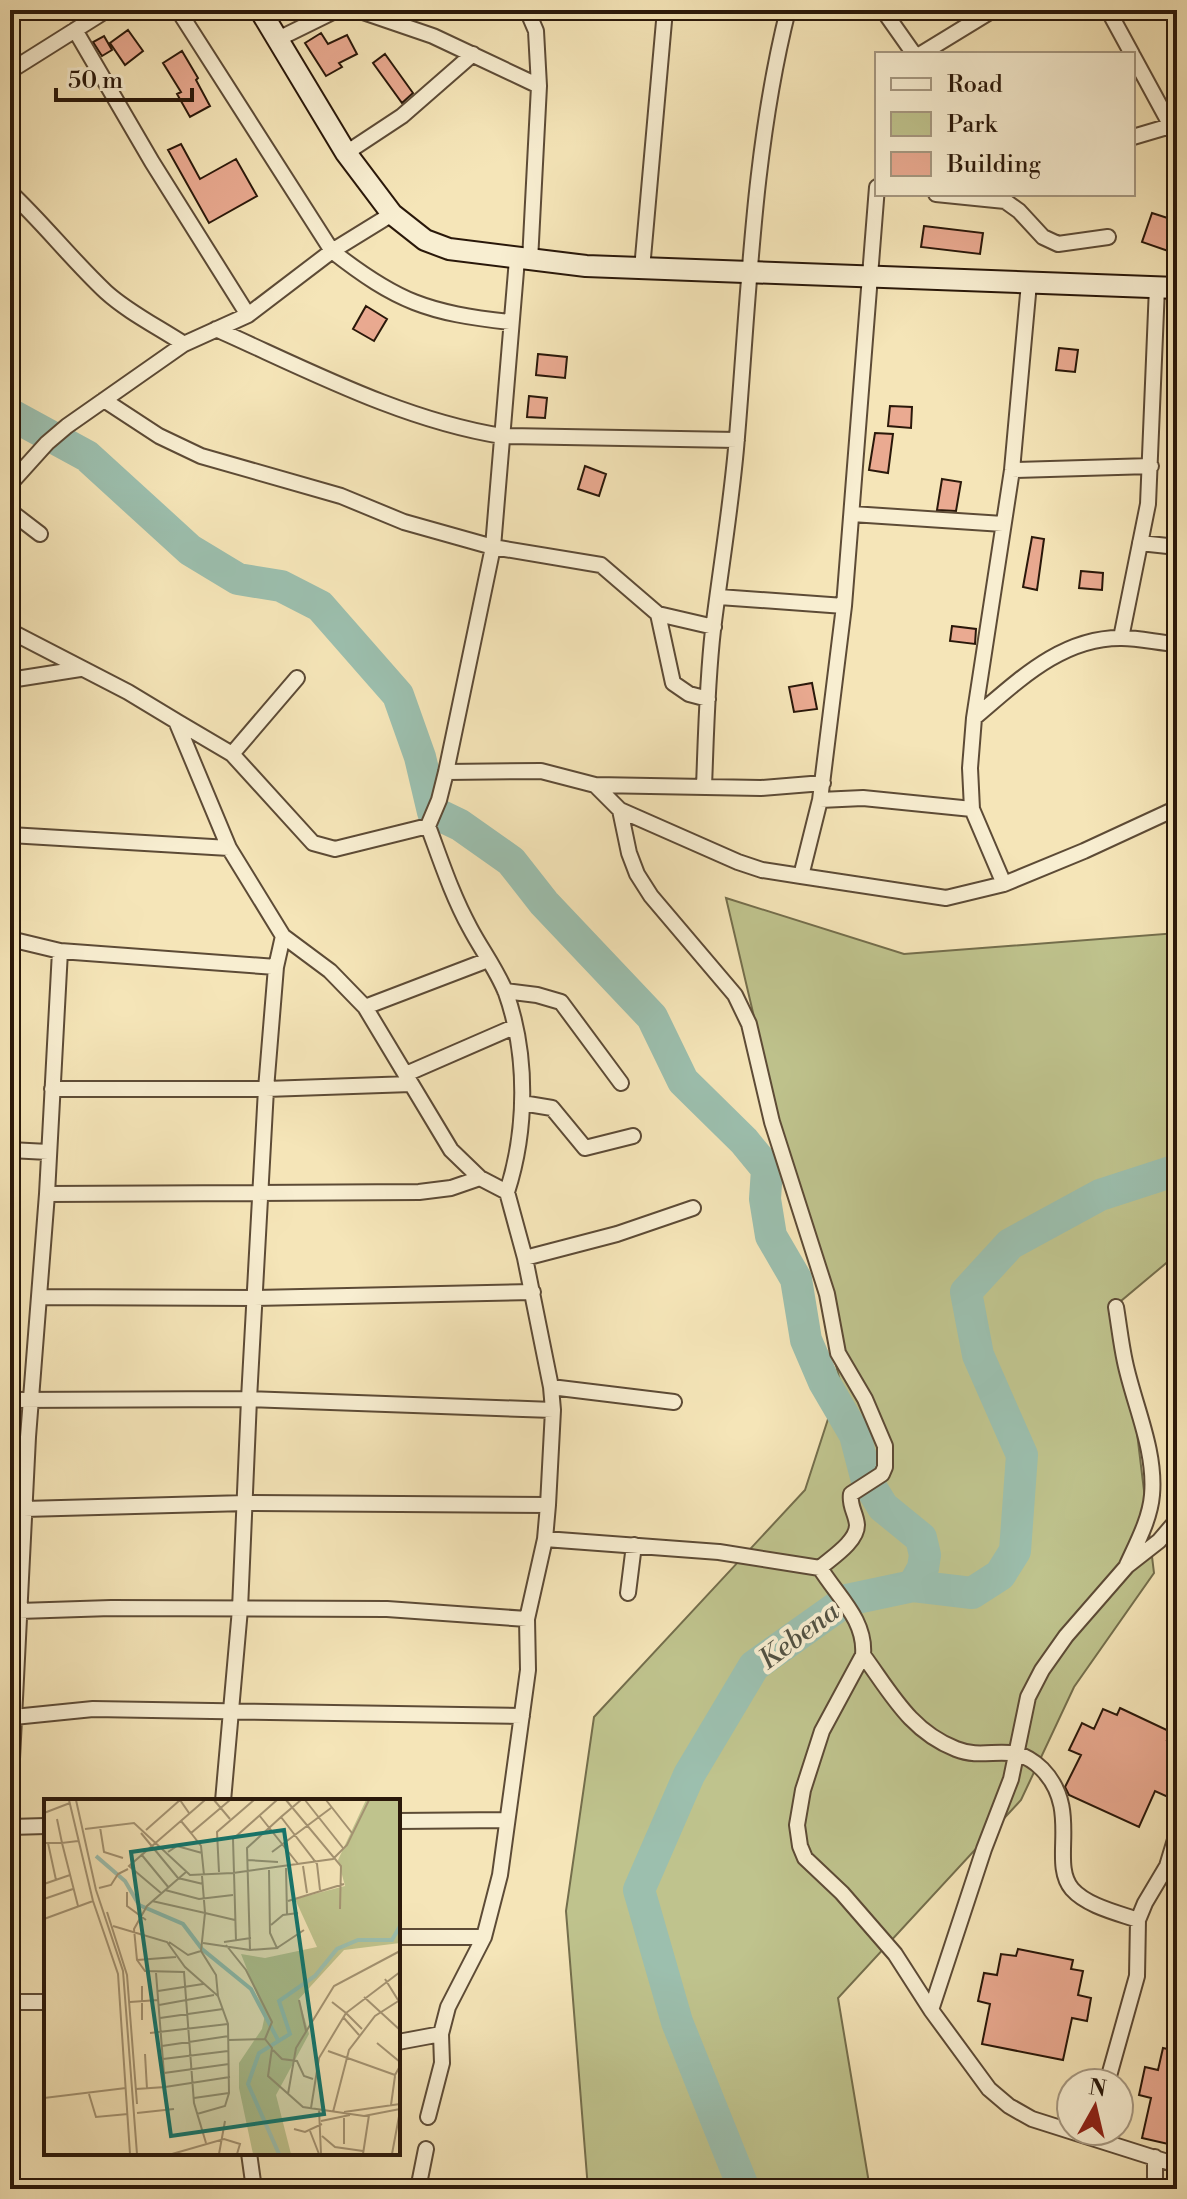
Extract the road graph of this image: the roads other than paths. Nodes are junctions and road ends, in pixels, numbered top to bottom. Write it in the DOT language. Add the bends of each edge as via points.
graph roads {
  1 [pos="107,10"];
  2 [pos="178,10"];
  3 [pos="260,10"];
  4 [pos="346,10"];
  5 [pos="357,10"];
  6 [pos="527,10"];
  7 [pos="665,10"];
  8 [pos="788,10"];
  9 [pos="883,10"];
  10 [pos="993,10"];
  11 [pos="1108,10"];
  12 [pos="75,30"];
  13 [pos="278,39"];
  14 [pos="913,52"];
  15 [pos="924,52"];
  16 [pos="1130,52"];
  17 [pos="473,54"];
  18 [pos="1135,60"];
  19 [pos="10,71"];
  20 [pos="539,86"];
  21 [pos="1175,129"];
  22 [pos="1135,137"];
  23 [pos="346,153"];
  24 [pos="10,192"];
  25 [pos="877,196"];
  26 [pos="956,196"];
  27 [pos="392,214"];
  28 [pos="1108,237"];
  29 [pos="332,251"];
  30 [pos="523,260"];
  31 [pos="642,269"];
  32 [pos="749,273"];
  33 [pos="871,275"];
  34 [pos="1029,283"];
  35 [pos="1167,287"];
  36 [pos="248,315"];
  37 [pos="510,322"];
  38 [pos="216,329"];
  39 [pos="184,344"];
  40 [pos="104,400"];
  41 [pos="502,436"];
  42 [pos="737,440"];
  43 [pos="1151,466"];
  44 [pos="1012,470"];
  45 [pos="10,484"];
  46 [pos="10,511"];
  47 [pos="852,514"];
  48 [pos="1003,524"];
  49 [pos="40,534"];
  50 [pos="1140,543"];
  51 [pos="493,547"];
  52 [pos="1177,547"];
  53 [pos="719,597"];
  54 [pos="844,606"];
  55 [pos="658,614"];
  56 [pos="714,627"];
  57 [pos="10,631"];
  58 [pos="1121,638"];
  59 [pos="1177,644"];
  60 [pos="80,669"];
  61 [pos="297,678"];
  62 [pos="10,680"];
  63 [pos="708,699"];
  64 [pos="974,718"];
  65 [pos="176,721"];
  66 [pos="232,754"];
  67 [pos="446,772"];
  68 [pos="823,783"];
  69 [pos="595,785"];
  70 [pos="704,787"];
  71 [pos="820,800"];
  72 [pos="1177,808"];
  73 [pos="972,809"];
  74 [pos="620,810"];
  75 [pos="430,822"];
  76 [pos="10,835"];
  77 [pos="229,848"];
  78 [pos="801,876"];
  79 [pos="1004,884"];
  80 [pos="283,936"];
  81 [pos="10,939"];
  82 [pos="60,951"];
  83 [pos="488,960"];
  84 [pos="276,967"];
  85 [pos="505,991"];
  86 [pos="365,1007"];
  87 [pos="514,1027"];
  88 [pos="409,1079"];
  89 [pos="621,1083"];
  90 [pos="52,1089"];
  91 [pos="266,1089"];
  92 [pos="522,1103"];
  93 [pos="633,1136"];
  94 [pos="10,1150"];
  95 [pos="48,1152"];
  96 [pos="480,1178"];
  97 [pos="261,1192"];
  98 [pos="507,1192"];
  99 [pos="47,1194"];
  100 [pos="693,1208"];
  101 [pos="525,1258"];
  102 [pos="533,1292"];
  103 [pos="40,1297"];
  104 [pos="255,1298"];
  105 [pos="1116,1307"];
  106 [pos="551,1387"];
  107 [pos="249,1399"];
  108 [pos="10,1400"];
  109 [pos="32,1402"];
  110 [pos="674,1402"];
  111 [pos="553,1410"];
  112 [pos="246,1503"];
  113 [pos="548,1505"];
  114 [pos="24,1509"];
  115 [pos="1177,1520"];
  116 [pos="545,1539"];
  117 [pos="634,1545"];
  118 [pos="1127,1566"];
  119 [pos="820,1568"];
  120 [pos="628,1593"];
  121 [pos="240,1609"];
  122 [pos="19,1611"];
  123 [pos="527,1619"];
  124 [pos="863,1655"];
  125 [pos="231,1710"];
  126 [pos="522,1716"];
  127 [pos="14,1717"];
  128 [pos="1016,1752"];
  129 [pos="10,1799"];
  130 [pos="223,1799"];
  131 [pos="507,1820"];
  132 [pos="400,1821"];
  133 [pos="44,1826"];
  134 [pos="10,1827"];
  135 [pos="1177,1833"];
  136 [pos="1138,1920"];
  137 [pos="400,1937"];
  138 [pos="484,1937"];
  139 [pos="10,2002"];
  140 [pos="44,2002"];
  141 [pos="931,2010"];
  142 [pos="441,2034"];
  143 [pos="400,2042"];
  144 [pos="1111,2067"];
  145 [pos="428,2117"];
  146 [pos="1055,2125"];
  147 [pos="1128,2147"];
  148 [pos="426,2149"];
  149 [pos="249,2155"];
  150 [pos="1155,2157"];
  151 [pos="1177,2165"];
  152 [pos="254,2189"];
  153 [pos="418,2189"];
  154 [pos="1155,2189"];
  1 -- 12 [label="street"];
  2 -- 29 [label="street"];
  3 -- 13 [label="main road"];
  4 -- 13 [label="street"];
  5 -- 17 [label="street"];
  6 -- 20 [label="street" via="536,31"];
  7 -- 31 [label="street"];
  8 -- 32 [label="street" via="772,71"];
  9 -- 14 [label="street"];
  10 -- 15 [label="street"];
  11 -- 16 [label="street"];
  12 -- 19 [label="street"];
  12 -- 36 [label="street"];
  13 -- 23 [label="main road"];
  17 -- 20 [label="street"];
  17 -- 23 [label="street" via="402,116"];
  18 -- 21 [label="street"];
  20 -- 30 [label="street"];
  21 -- 22 [label="street"];
  23 -- 27 [label="main road"];
  24 -- 39 [label="street" via="109,294"];
  25 -- 33 [label="street"];
  26 -- 28 [label="street" via="1005,201 1043,237 1058,244"];
  27 -- 29 [label="street"];
  27 -- 30 [label="main road" via="425,240 449,249"];
  29 -- 36 [label="street"];
  29 -- 37 [label="street" via="365,277 425,308"];
  30 -- 31 [label="main road"];
  30 -- 37 [label="street"];
  31 -- 32 [label="main road"];
  32 -- 33 [label="main road"];
  32 -- 42 [label="street"];
  33 -- 34 [label="main road"];
  33 -- 47 [label="street"];
  34 -- 35 [label="main road"];
  34 -- 44 [label="street"];
  35 -- 43 [label="street"];
  36 -- 38 [label="street"];
  37 -- 41 [label="street"];
  38 -- 39 [label="street"];
  38 -- 41 [label="street" via="407,411"];
  39 -- 40 [label="street"];
  40 -- 45 [label="street" via="47,443"];
  40 -- 51 [label="street" via="201,456"];
  41 -- 42 [label="street"];
  41 -- 51 [label="street"];
  42 -- 53 [label="street"];
  43 -- 44 [label="street"];
  43 -- 50 [label="street"];
  44 -- 48 [label="street"];
  46 -- 49 [label="street"];
  47 -- 48 [label="street"];
  47 -- 54 [label="street"];
  48 -- 64 [label="street"];
  50 -- 52 [label="street"];
  50 -- 58 [label="street"];
  51 -- 55 [label="street" via="601,565"];
  51 -- 67 [label="street"];
  53 -- 54 [label="street"];
  53 -- 56 [label="street"];
  54 -- 68 [label="street"];
  55 -- 56 [label="street"];
  55 -- 63 [label="street" via="673,683"];
  56 -- 63 [label="street"];
  57 -- 60 [label="street"];
  58 -- 59 [label="street"];
  58 -- 64 [label="street" via="1089,642 1051,657"];
  60 -- 62 [label="street"];
  60 -- 65 [label="street"];
  61 -- 66 [label="street"];
  63 -- 70 [label="street"];
  64 -- 73 [label="street"];
  65 -- 66 [label="street"];
  65 -- 77 [label="street"];
  66 -- 75 [label="street" via="323,848"];
  67 -- 69 [label="street" via="541,771"];
  67 -- 75 [label="street"];
  68 -- 70 [label="street"];
  68 -- 71 [label="street"];
  69 -- 70 [label="street"];
  69 -- 74 [label="street"];
  71 -- 73 [label="street" via="863,798"];
  71 -- 78 [label="street"];
  72 -- 79 [label="street"];
  73 -- 79 [label="street"];
  74 -- 78 [label="street" via="738,862"];
  74 -- 119 [label="street" via="637,874 735,995 749,1024 772,1122 827,1294 838,1353 885,1446 885,1467 850,1499 856,1534"];
  75 -- 83 [label="street" via="453,895"];
  76 -- 77 [label="street"];
  77 -- 80 [label="street"];
  78 -- 79 [label="street" via="946,898"];
  80 -- 84 [label="street"];
  80 -- 86 [label="street" via="330,971"];
  81 -- 82 [label="street"];
  82 -- 84 [label="street"];
  82 -- 90 [label="street"];
  83 -- 85 [label="street"];
  83 -- 86 [label="street"];
  84 -- 91 [label="street"];
  85 -- 87 [label="street"];
  85 -- 89 [label="street" via="561,1002"];
  86 -- 88 [label="street"];
  87 -- 88 [label="street"];
  87 -- 92 [label="street"];
  88 -- 91 [label="street"];
  88 -- 96 [label="street" via="451,1150"];
  90 -- 91 [label="street"];
  90 -- 95 [label="street"];
  91 -- 97 [label="street"];
  92 -- 93 [label="street" via="552,1108 585,1148"];
  92 -- 98 [label="street" via="516,1164"];
  94 -- 95 [label="street"];
  95 -- 99 [label="street"];
  96 -- 97 [label="street" via="419,1192"];
  96 -- 98 [label="street"];
  97 -- 99 [label="street"];
  97 -- 104 [label="street"];
  98 -- 101 [label="street"];
  99 -- 103 [label="street"];
  100 -- 101 [label="street"];
  101 -- 102 [label="street"];
  102 -- 104 [label="street"];
  102 -- 106 [label="street"];
  103 -- 104 [label="street"];
  103 -- 109 [label="street"];
  104 -- 107 [label="street"];
  105 -- 118 [label="street" via="1152,1496"];
  106 -- 110 [label="street"];
  106 -- 111 [label="street"];
  107 -- 109 [label="street"];
  107 -- 111 [label="street"];
  107 -- 112 [label="street"];
  108 -- 109 [label="street"];
  109 -- 114 [label="street"];
  111 -- 113 [label="street"];
  112 -- 113 [label="street"];
  112 -- 114 [label="street"];
  112 -- 121 [label="street"];
  113 -- 116 [label="street"];
  114 -- 122 [label="street"];
  115 -- 118 [label="street"];
  116 -- 117 [label="street"];
  116 -- 123 [label="street"];
  117 -- 119 [label="street"];
  117 -- 120 [label="street"];
  118 -- 128 [label="street" via="1042,1670 1028,1697"];
  119 -- 124 [label="street" via="862,1630"];
  121 -- 122 [label="street"];
  121 -- 123 [label="street" via="387,1609"];
  121 -- 125 [label="street"];
  122 -- 127 [label="street"];
  123 -- 126 [label="street"];
  124 -- 128 [label="street" via="913,1723 928,1735 958,1750"];
  124 -- 141 [label="street" via="822,1731 803,1790 797,1825 800,1846 805,1858 895,1954"];
  125 -- 126 [label="street"];
  125 -- 127 [label="street" via="93,1709"];
  125 -- 130 [label="street"];
  126 -- 131 [label="street"];
  127 -- 129 [label="street"];
  128 -- 136 [label="street" via="1039,1766 1056,1786 1072,1889"];
  128 -- 141 [label="street"];
  131 -- 132 [label="street"];
  131 -- 138 [label="street"];
  133 -- 134 [label="street"];
  135 -- 136 [label="street" via="1167,1866"];
  136 -- 144 [label="street" via="1137,1976"];
  137 -- 138 [label="street"];
  138 -- 142 [label="street" via="448,2007"];
  139 -- 140 [label="street"];
  141 -- 146 [label="street" via="989,2089 1032,2119"];
  142 -- 143 [label="street"];
  142 -- 145 [label="street" via="442,2063"];
  147 -- 150 [label="street"];
  148 -- 153 [label="street"];
  149 -- 152 [label="street"];
  150 -- 151 [label="street"];
  150 -- 154 [label="street"];
}
